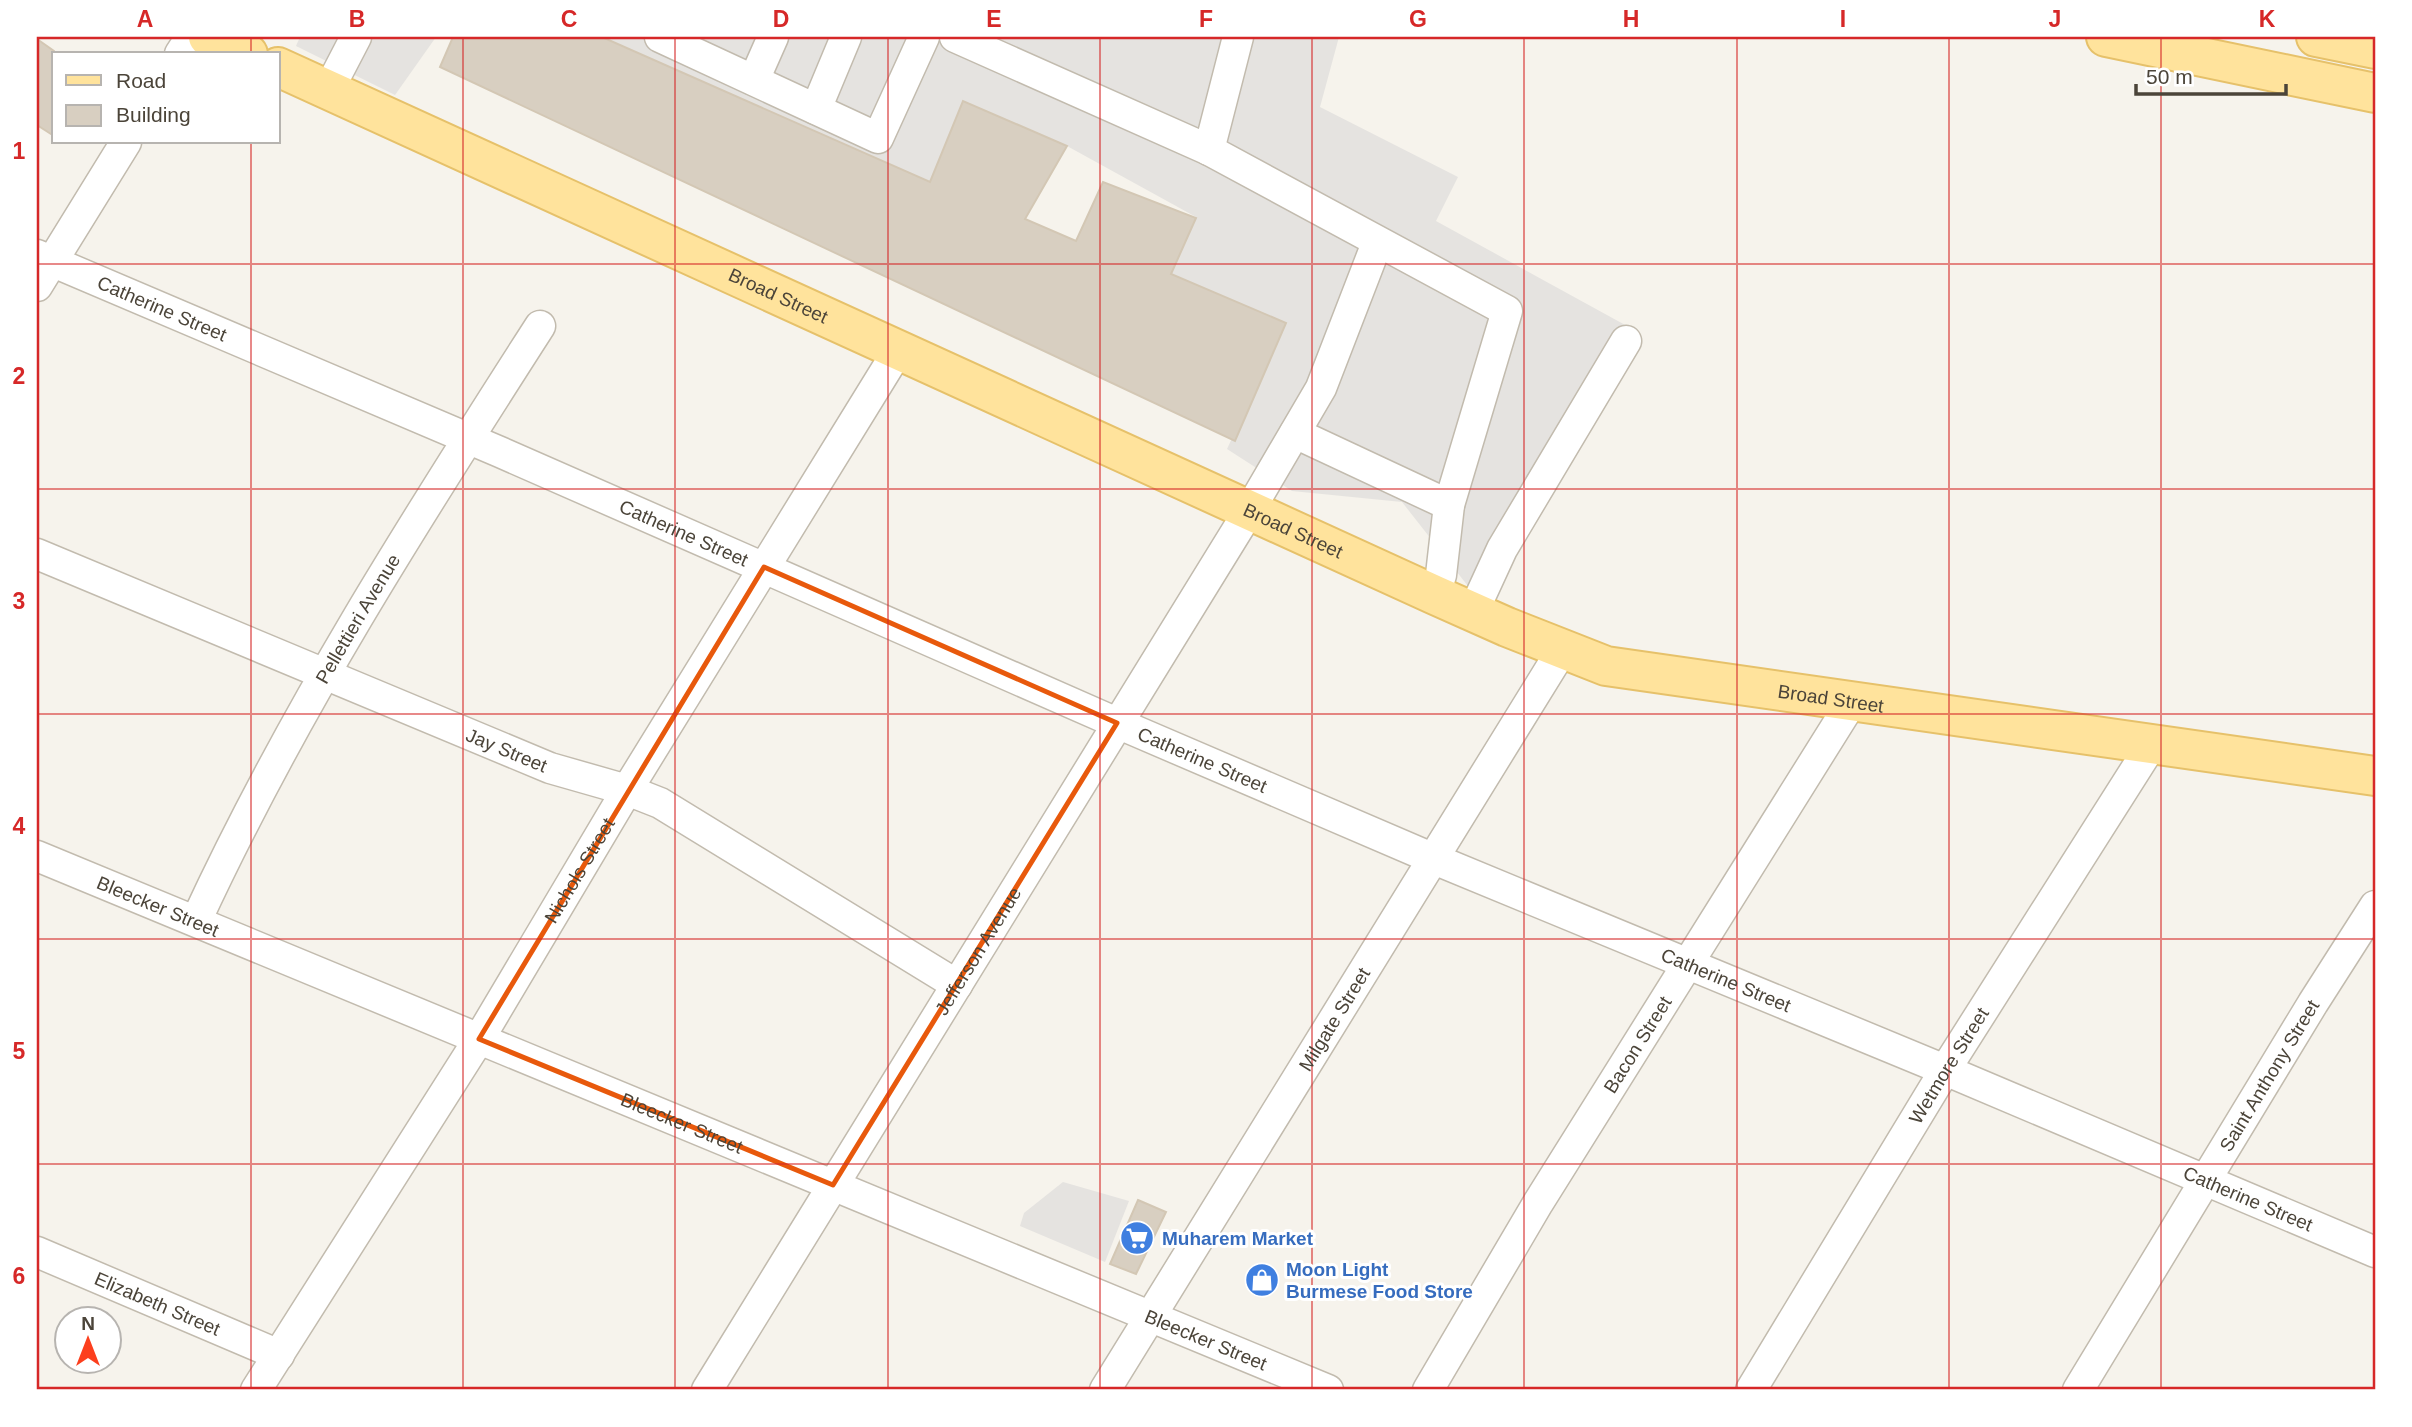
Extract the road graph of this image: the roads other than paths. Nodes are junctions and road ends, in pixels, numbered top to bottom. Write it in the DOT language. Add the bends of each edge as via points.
graph roads {
  1 [pos="191,37"];
  2 [pos="208,37"];
  3 [pos="356,37"];
  4 [pos="660,37"];
  5 [pos="773,37"];
  6 [pos="846,37"];
  7 [pos="924,37"];
  8 [pos="955,37"];
  9 [pos="1238,37"];
  10 [pos="2106,37"];
  11 [pos="2316,37"];
  12 [pos="998,45"];
  13 [pos="708,47"];
  14 [pos="2375,49"];
  15 [pos="181,52"];
  16 [pos="243,52"];
  17 [pos="280,68"];
  18 [pos="754,80"];
  19 [pos="328,89"];
  20 [pos="2375,93"];
  21 [pos="816,109"];
  22 [pos="125,144"];
  23 [pos="1209,150"];
  24 [pos="1377,243"];
  25 [pos="42,268"];
  26 [pos="540,326"];
  27 [pos="1626,341"];
  28 [pos="899,349"];
  29 [pos="1295,433"];
  30 [pos="468,438"];
  31 [pos="1449,505"];
  32 [pos="1250,511"];
  33 [pos="37,554"];
  34 [pos="764,567"];
  35 [pos="1435,595"];
  36 [pos="1473,612"];
  37 [pos="1562,650"];
  38 [pos="326,673"];
  39 [pos="1851,703"];
  40 [pos="1117,723"];
  41 [pos="2152,744"];
  42 [pos="2375,776"];
  43 [pos="627,790"];
  44 [pos="37,856"];
  45 [pos="1434,859"];
  46 [pos="2375,906"];
  47 [pos="195,921"];
  48 [pos="1688,965"];
  49 [pos="957,985"];
  50 [pos="480,1039"];
  51 [pos="1945,1070"];
  52 [pos="2207,1181"];
  53 [pos="833,1185"];
  54 [pos="37,1252"];
  55 [pos="2375,1252"];
  56 [pos="1151,1317"];
  57 [pos="279,1355"];
  58 [pos="256,1390"];
  59 [pos="707,1390"];
  60 [pos="1105,1390"];
  61 [pos="1328,1390"];
  62 [pos="1428,1390"];
  63 [pos="1751,1390"];
  64 [pos="2078,1390"];
  1 -- 15 [label="street"];
  2 -- 16 [label="main road"];
  3 -- 19 [label="street"];
  4 -- 13 [label="street"];
  5 -- 18 [label="street"];
  6 -- 21 [label="street"];
  7 -- 21 [label="street" via="878,138"];
  8 -- 12 [label="street"];
  9 -- 23 [label="street"];
  10 -- 20 [label="main road"];
  11 -- 14 [label="main road"];
  12 -- 23 [label="street"];
  13 -- 18 [label="street"];
  17 -- 19 [label="main road, Broad Street"];
  18 -- 21 [label="street"];
  19 -- 28 [label="main road, Broad Street"];
  22 -- 25 [label="street"];
  23 -- 24 [label="street"];
  24 -- 29 [label="street, Jefferson Avenue" via="1321,388"];
  24 -- 31 [label="street" via="1507,311"];
  25 -- 30 [label="street, Catherine Street"];
  26 -- 30 [label="street, Pellettieri Avenue"];
  27 -- 36 [label="street" via="1502,549"];
  28 -- 32 [label="main road, Broad Street"];
  28 -- 34 [label="street, Nichols Street"];
  29 -- 31 [label="street"];
  29 -- 32 [label="street, Jefferson Avenue"];
  30 -- 34 [label="street, Catherine Street"];
  30 -- 38 [label="street, Pellettieri Avenue"];
  31 -- 35 [label="street"];
  32 -- 35 [label="main road, Broad Street"];
  32 -- 40 [label="street, Jefferson Avenue"];
  33 -- 38 [label="street, Jay Street"];
  34 -- 40 [label="street, Catherine Street"];
  34 -- 43 [label="street, Nichols Street"];
  35 -- 36 [label="main road, Broad Street"];
  36 -- 37 [label="main road, Broad Street"];
  37 -- 39 [label="main road, Broad Street" via="1606,666"];
  37 -- 45 [label="street, Milgate Street"];
  38 -- 43 [label="street, Jay Street" via="550,768"];
  38 -- 47 [label="street, Pellettieri Avenue" via="228,850"];
  39 -- 41 [label="main road, Broad Street"];
  39 -- 48 [label="street, Bacon Street"];
  40 -- 45 [label="street, Catherine Street"];
  40 -- 49 [label="street, Jefferson Avenue"];
  41 -- 42 [label="main road, Broad Street"];
  41 -- 51 [label="street, Wetmore Street"];
  43 -- 49 [label="street, Jay Street" via="660,803"];
  43 -- 50 [label="street, Nichols Street"];
  44 -- 47 [label="street, Bleecker Street"];
  45 -- 48 [label="street, Catherine Street"];
  45 -- 56 [label="street, Milgate Street"];
  46 -- 52 [label="street, Saint Anthony Street"];
  47 -- 50 [label="street, Bleecker Street"];
  48 -- 51 [label="street, Catherine Street"];
  48 -- 62 [label="street, Bacon Street" via="1538,1203"];
  49 -- 53 [label="street, Jefferson Avenue"];
  50 -- 53 [label="street, Bleecker Street"];
  50 -- 57 [label="street, Nichols Street"];
  51 -- 52 [label="street, Catherine Street"];
  51 -- 63 [label="street, Wetmore Street"];
  52 -- 55 [label="street, Catherine Street"];
  52 -- 64 [label="street, Saint Anthony Street"];
  53 -- 56 [label="street, Bleecker Street"];
  53 -- 59 [label="street, Jefferson Avenue"];
  54 -- 57 [label="street, Elizabeth Street"];
  56 -- 60 [label="street, Milgate Street"];
  56 -- 61 [label="street, Bleecker Street"];
  57 -- 58 [label="street, Nichols Street"];
}
